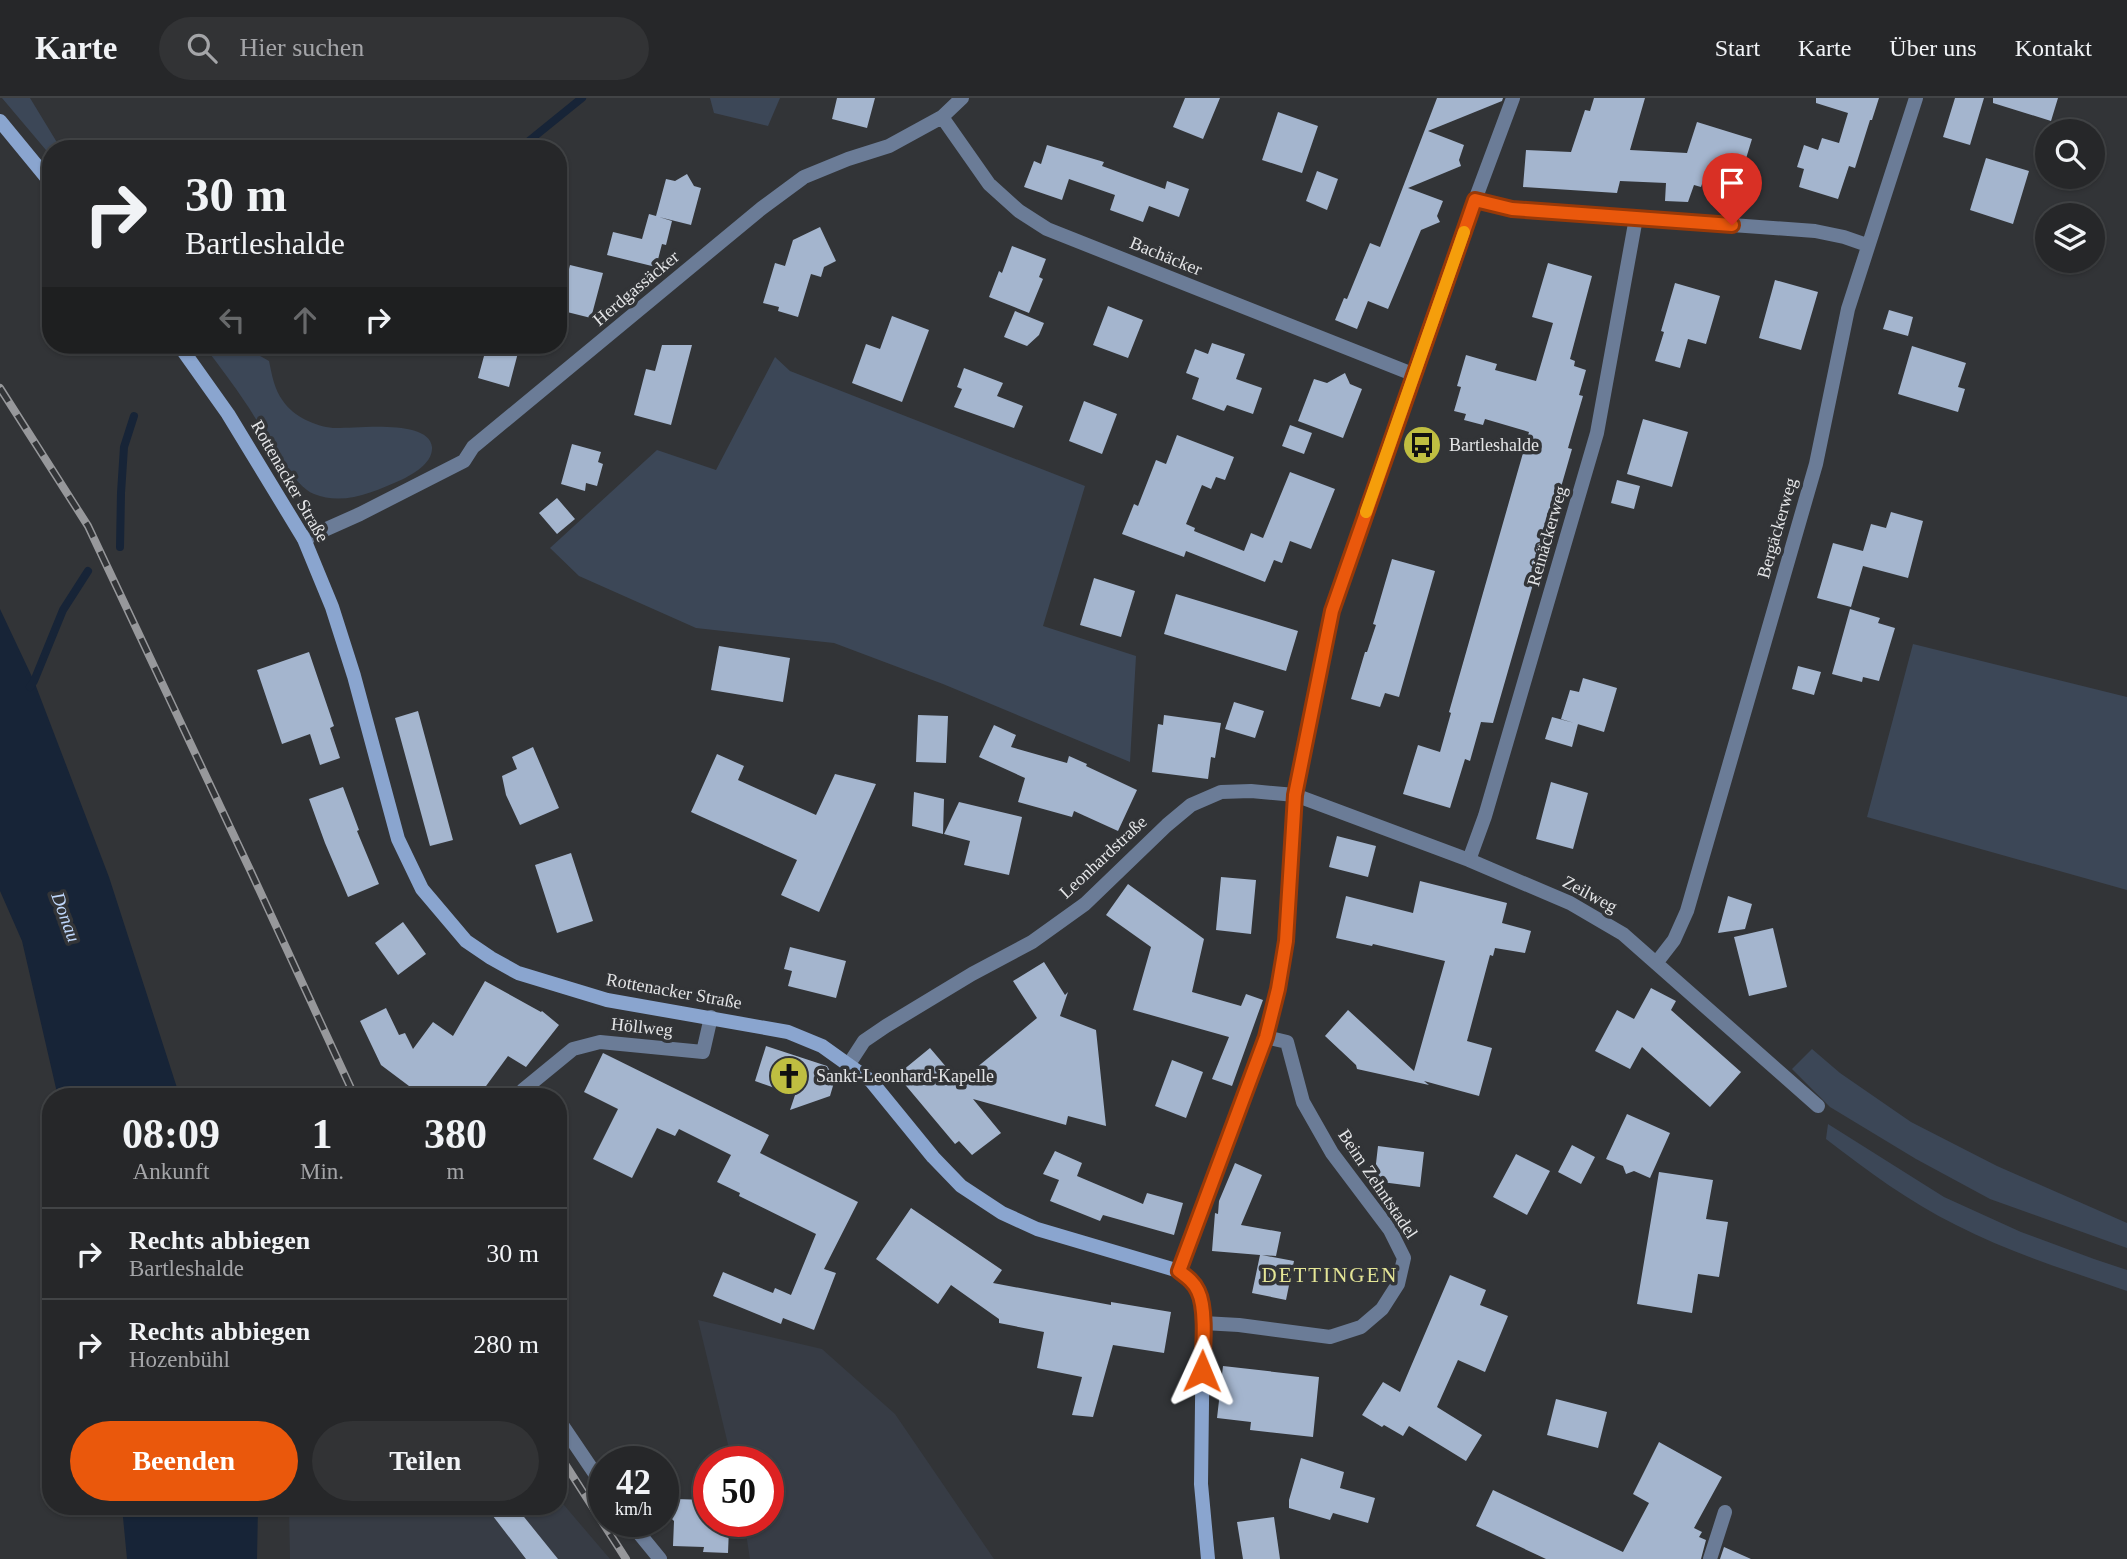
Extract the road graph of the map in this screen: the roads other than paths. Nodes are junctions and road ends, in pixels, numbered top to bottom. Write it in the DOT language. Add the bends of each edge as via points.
graph roads {
  1 [pos="962,98"];
  2 [pos="1513,98"];
  3 [pos="1916,98"];
  4 [pos="942,117"];
  5 [pos="0,121"];
  6 [pos="42,172"];
  7 [pos="1475,200"];
  8 [pos="1636,218"];
  9 [pos="1867,245"];
  10 [pos="185,354"];
  11 [pos="1415,375"];
  12 [pos="304,539"];
  13 [pos="1295,795"];
  14 [pos="1469,860"];
  15 [pos="1657,962"];
  16 [pos="710,1017"];
  17 [pos="1266,1037"];
  18 [pos="849,1064"];
  19 [pos="525,1088"];
  20 [pos="1818,1106"];
  21 [pos="1179,1271"];
  22 [pos="1203,1323"];
  23 [pos="567,1432"];
  24 [pos="588,1464"];
  25 [pos="1726,1512"];
  26 [pos="642,1537"];
  27 [pos="660,1559"];
  28 [pos="1209,1559"];
  29 [pos="1710,1559"];
  1 -- 4 [label="street, Herdgassäcker"];
  2 -- 7 [label="street"];
  3 -- 9 [label="street, Bergäckerweg"];
  4 -- 11 [label="street, Bachäcker" via="989,184 1047,229"];
  4 -- 12 [label="street, Herdgassäcker" via="889,146 804,177 473,447 464,461"];
  5 -- 6 [label="main road"];
  7 -- 8 [label="street" via="1512,209"];
  7 -- 11 [label="street"];
  8 -- 9 [label="street" via="1815,231"];
  8 -- 14 [label="street, Reinäckerweg" via="1597,433"];
  9 -- 15 [label="street, Bergäckerweg" via="1848,309 1816,464 1691,898 1674,940"];
  10 -- 12 [label="main road, Rottenacker Straße"];
  11 -- 13 [label="street" via="1332,611"];
  12 -- 16 [label="main road, Rottenacker Straße" via="347,653 398,839 422,889 466,941 518,973 607,1000"];
  13 -- 14 [label="street, Zeilweg"];
  13 -- 17 [label="street" via="1286,941"];
  13 -- 18 [label="street, Leonhardstraße" via="1221,792 1191,805 1085,904 1032,942 886,1026 864,1041"];
  14 -- 15 [label="street, Zeilweg" via="1570,903 1623,934"];
  15 -- 20 [label="street, Zeilweg"];
  16 -- 18 [label="main road, Rottenacker Straße" via="788,1032"];
  16 -- 19 [label="street, Höllweg" via="703,1052 600,1042 573,1049"];
  17 -- 21 [label="street"];
  17 -- 22 [label="street, Beim Zehntstadel" via="1287,1042 1303,1102 1404,1258 1398,1284 1382,1309 1361,1327 1330,1337"];
  18 -- 21 [label="main road, Rottenacker Straße" via="871,1081 961,1186 1002,1213 1037,1229"];
  21 -- 22 [label="main road" via="1200,1293"];
  22 -- 28 [label="main road" via="1201,1484"];
  23 -- 24 [label="street"];
  25 -- 29 [label="street"];
  26 -- 27 [label="street"];
}
